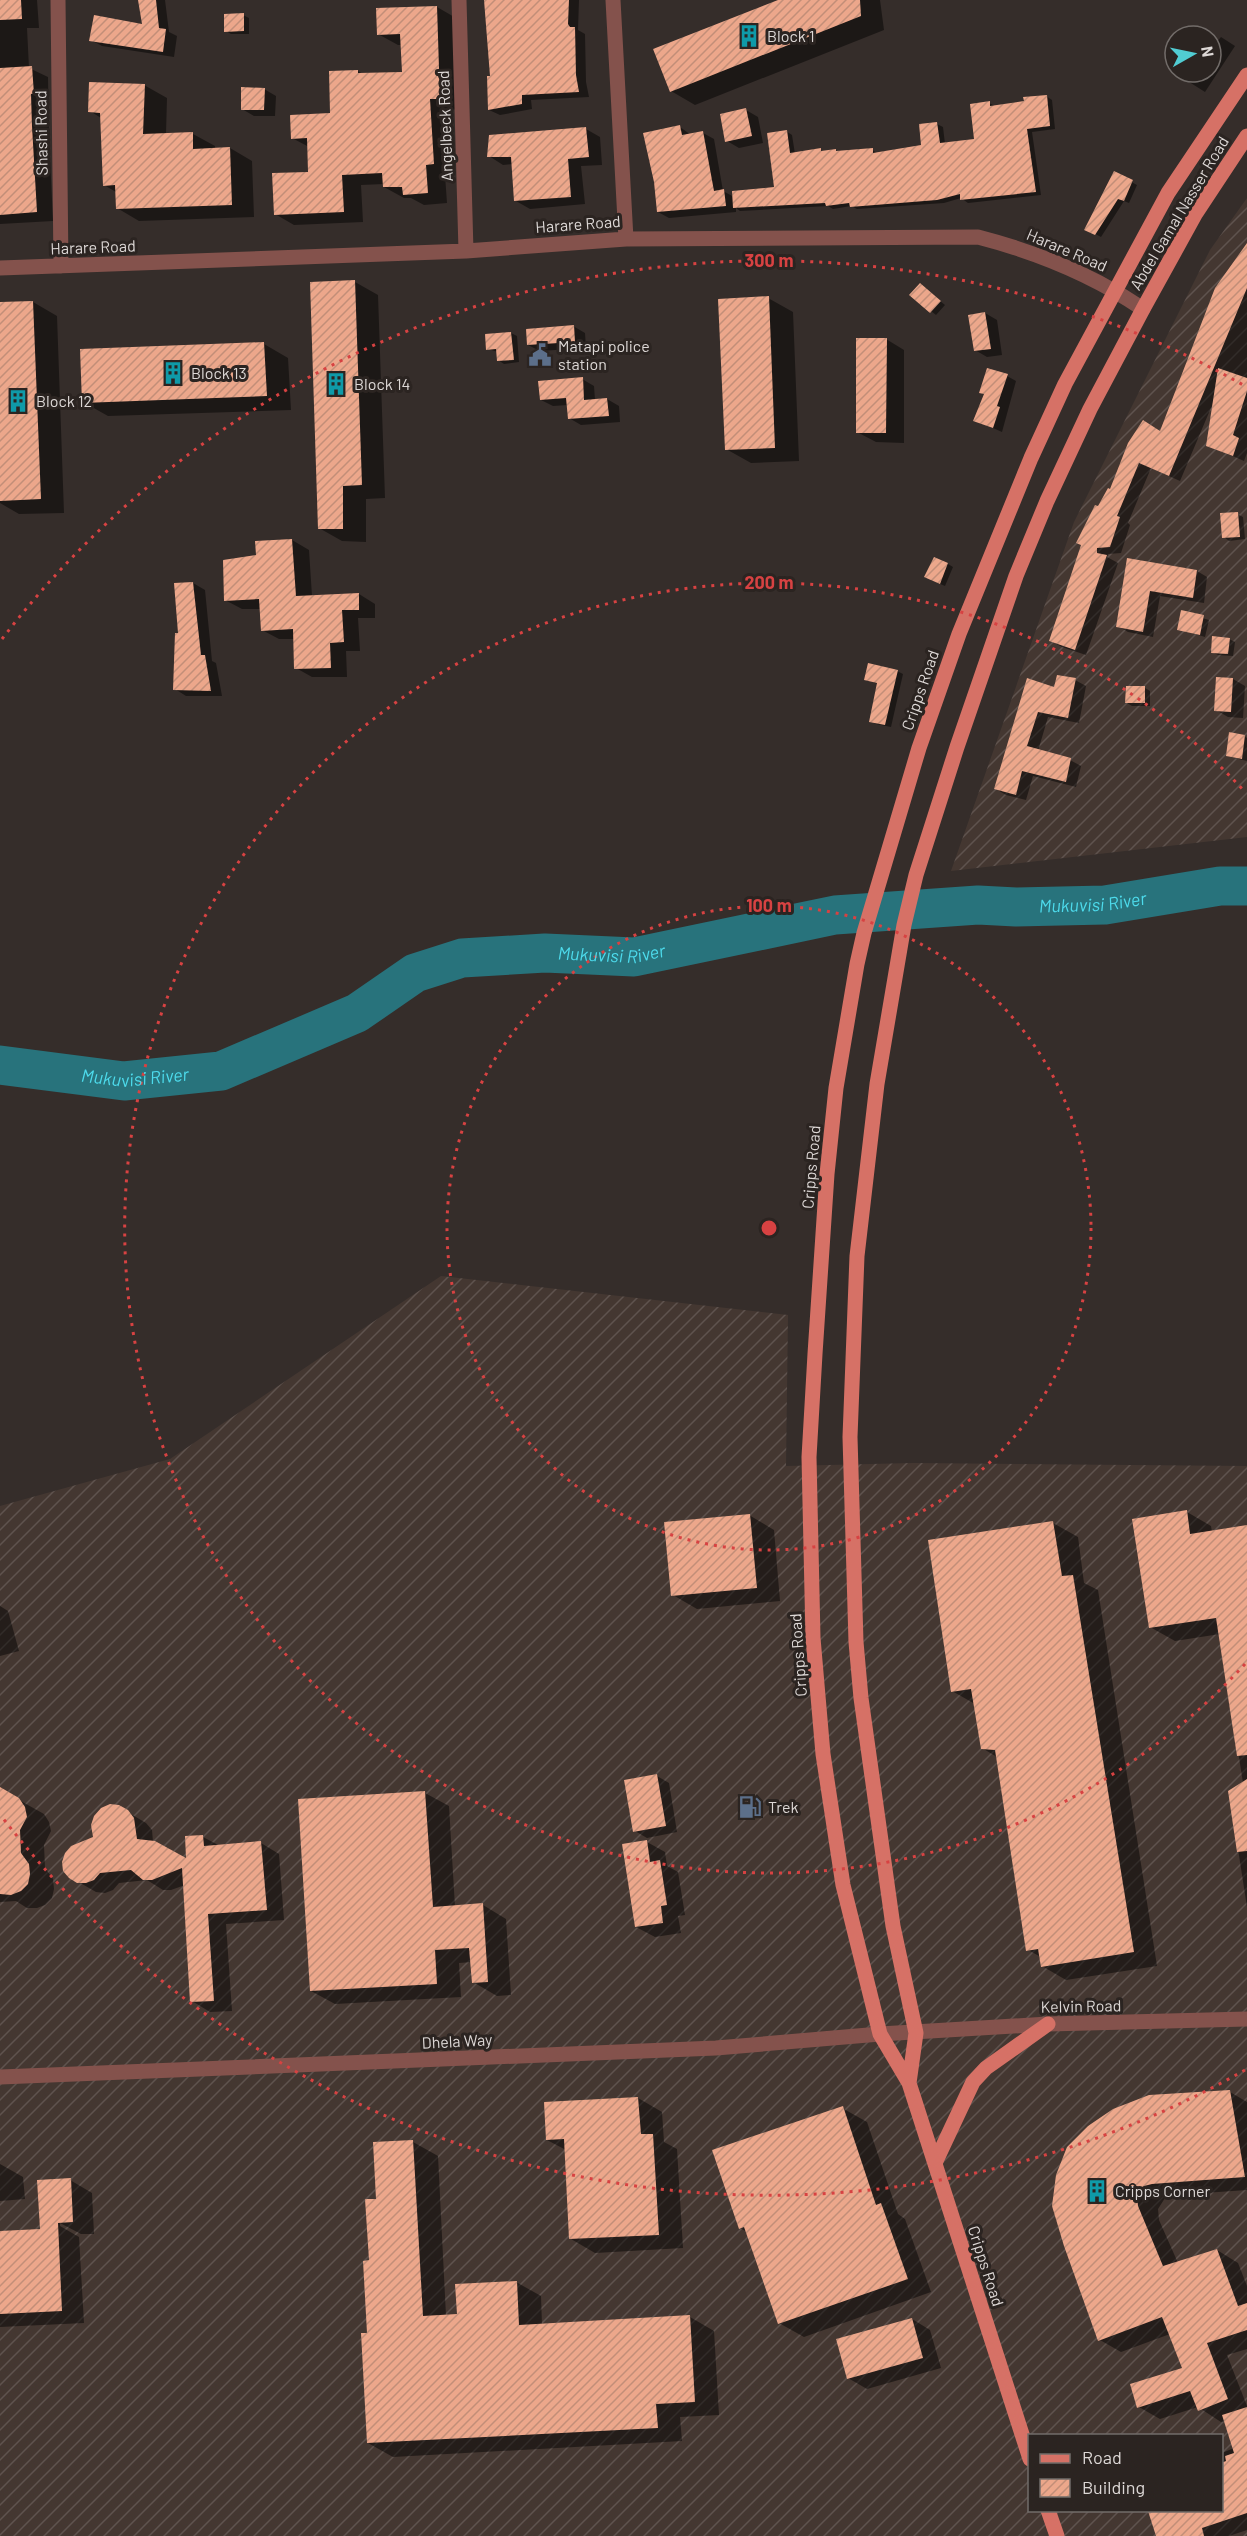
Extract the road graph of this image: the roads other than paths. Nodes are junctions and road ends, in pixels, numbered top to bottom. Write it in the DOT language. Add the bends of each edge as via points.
graph roads {
  1 [pos="58,0"];
  2 [pos="459,0"];
  3 [pos="613,0"];
  4 [pos="1247,75"];
  5 [pos="1247,136"];
  6 [pos="626,239"];
  7 [pos="466,251"];
  8 [pos="62,266"];
  9 [pos="0,268"];
  10 [pos="1116,291"];
  11 [pos="1143,309"];
  12 [pos="1247,2019"];
  13 [pos="1048,2024"];
  14 [pos="916,2033"];
  15 [pos="880,2034"];
  16 [pos="0,2077"];
  17 [pos="909,2083"];
  18 [pos="935,2163"];
  19 [pos="1028,2456"];
  20 [pos="1048,2512"];
  21 [pos="1057,2536"];
  1 -- 8 [label="street, Shashi Road"];
  2 -- 7 [label="street, Angelbeck Road"];
  3 -- 6 [label="street"];
  4 -- 10 [label="main road, Abdel Gamal Nasser Road" via="1168,193"];
  5 -- 11 [label="main road, Abdel Gamal Nasser Road" via="1196,213"];
  6 -- 7 [label="street, Harare Road"];
  6 -- 10 [label="street, Harare Road" via="978,237 1017,247"];
  7 -- 8 [label="street, Harare Road"];
  8 -- 9 [label="street, Harare Road"];
  10 -- 11 [label="street, Harare Road"];
  10 -- 15 [label="main road, Cripps Road" via="1065,384 994,546 919,747 864,933 836,1088 809,1457 813,1638 823,1754 843,1885"];
  11 -- 14 [label="main road, Cripps Road" via="1090,409 1038,523 957,747 904,925 877,1084 857,1256 850,1437 856,1642 893,1926"];
  12 -- 13 [label="street, Kelvin Road"];
  13 -- 14 [label="street, Kelvin Road"];
  13 -- 18 [label="main road" via="986,2068 973,2082"];
  14 -- 15 [label="street, Dhela Way"];
  14 -- 17 [label="main road, Cripps Road"];
  15 -- 16 [label="street, Dhela Way" via="704,2048"];
  15 -- 17 [label="main road, Cripps Road"];
  17 -- 18 [label="main road, Cripps Road"];
  18 -- 19 [label="main road, Cripps Road"];
  20 -- 21 [label="main road"];
}
